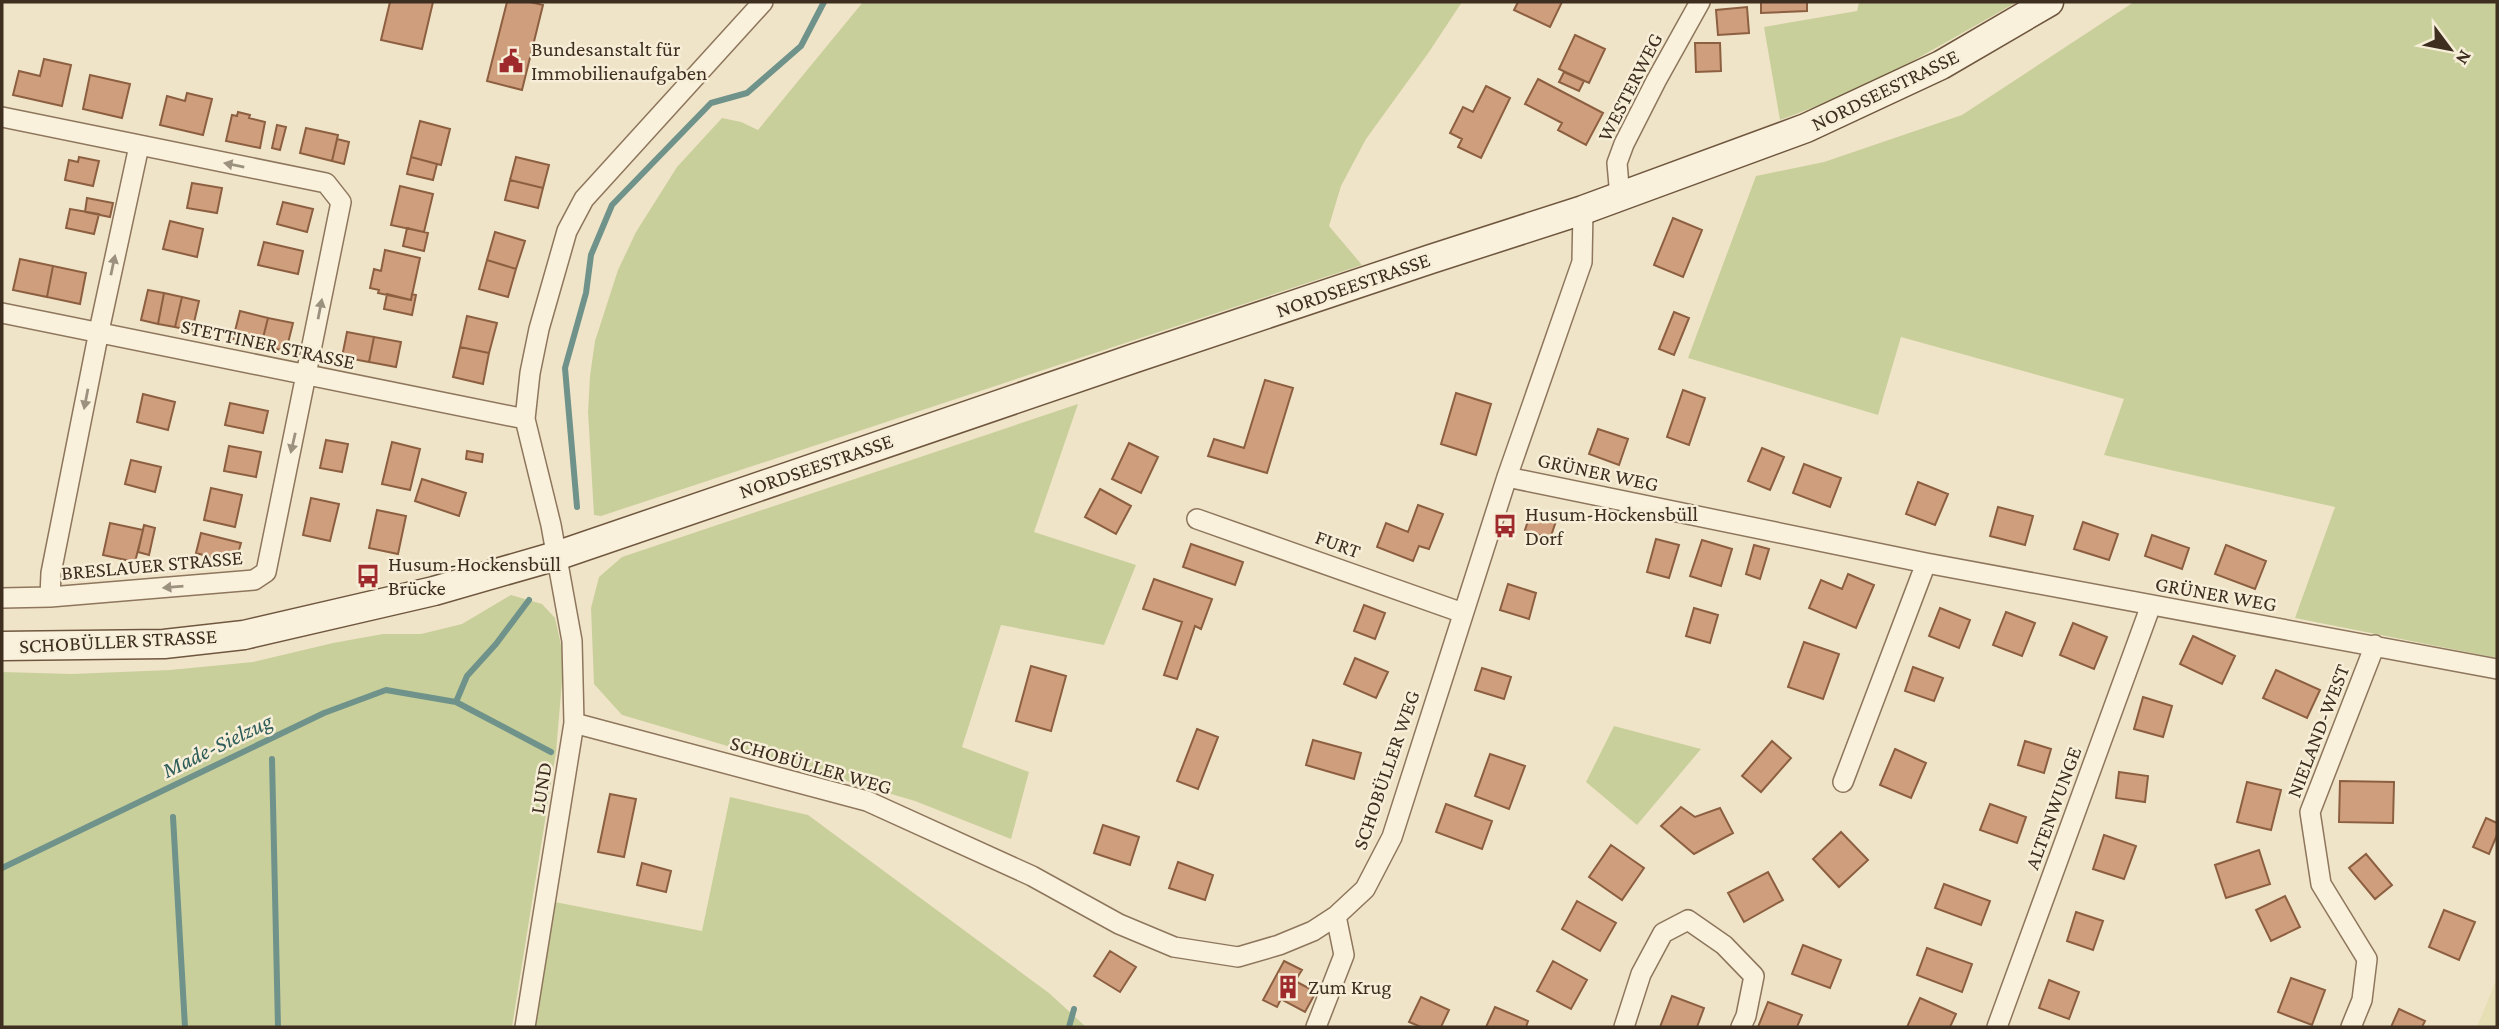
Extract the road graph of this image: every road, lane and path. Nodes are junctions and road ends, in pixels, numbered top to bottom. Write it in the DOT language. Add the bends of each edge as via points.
graph roads {
  1 [pos="764,2"];
  2 [pos="1700,2"];
  3 [pos="2049,2"];
  4 [pos="2,117"];
  5 [pos="139,146"];
  6 [pos="1620,197"];
  7 [pos="1584,210"];
  8 [pos="2,313"];
  9 [pos="99,331"];
  10 [pos="307,376"];
  11 [pos="525,419"];
  12 [pos="1507,477"];
  13 [pos="1197,519"];
  14 [pos="639,526"];
  15 [pos="556,556"];
  16 [pos="1926,563"];
  17 [pos="50,597"];
  18 [pos="2,598"];
  19 [pos="2151,605"];
  20 [pos="1463,613"];
  21 [pos="2375,645"];
  22 [pos="2,646"];
  23 [pos="2497,669"];
  24 [pos="574,723"];
  25 [pos="1843,782"];
  26 [pos="1336,916"];
  27 [pos="525,1027"];
  28 [pos="1316,1027"];
  29 [pos="1625,1027"];
  30 [pos="1741,1027"];
  31 [pos="1997,1027"];
  32 [pos="2351,1027"];
  1 -- 11 [label="street, LUND" via="584,199 567,231 539,328"];
  2 -- 6 [label="street, WESTERWEG" via="1624,144 1617,163"];
  3 -- 6 [label="main road, NORDSEESTRASSE" via="1941,65 1806,128"];
  4 -- 5 [label="street, BRESLAUER STRASSE"];
  9 -- 5 [label="street, BRESLAUER STRASSE, one-way"];
  10 -- 5 [label="street, BRESLAUER STRASSE, one-way" via="341,202 326,183"];
  6 -- 7 [label="main road, NORDSEESTRASSE"];
  7 -- 12 [label="street, SCHOBÜLLER WEG" via="1582,262"];
  7 -- 14 [label="main road, NORDSEESTRASSE"];
  8 -- 9 [label="street, STETTINER STRASSE"];
  9 -- 10 [label="street, STETTINER STRASSE"];
  9 -- 17 [label="street, BRESLAUER STRASSE, one-way"];
  10 -- 11 [label="street, STETTINER STRASSE"];
  10 -- 17 [label="street, BRESLAUER STRASSE, one-way" via="265,572 254,580"];
  11 -- 15 [label="street, LUND"];
  12 -- 16 [label="street, GRÜNER WEG"];
  12 -- 20 [label="street, SCHOBÜLLER WEG"];
  13 -- 20 [label="street, FURT"];
  14 -- 15 [label="main road, SCHOBÜLLER STRASSE"];
  15 -- 22 [label="main road, SCHOBÜLLER STRASSE" via="434,591 244,635 164,644"];
  15 -- 24 [label="street, LUND" via="572,641"];
  16 -- 19 [label="street, GRÜNER WEG"];
  16 -- 25 [label="street"];
  17 -- 18 [label="street, BRESLAUER STRASSE"];
  19 -- 21 [label="street, GRÜNER WEG"];
  19 -- 31 [label="street, ALTENWUNGE"];
  20 -- 26 [label="street, SCHOBÜLLER WEG" via="1392,837 1365,888"];
  21 -- 23 [label="street, GRÜNER WEG"];
  21 -- 32 [label="street, NIELAND-WEST" via="2310,812 2321,884 2367,959 2362,1000"];
  24 -- 26 [label="street, SCHOBÜLLER WEG" via="867,801 1174,947 1238,957 1301,936"];
  24 -- 27 [label="street, LUND"];
  26 -- 28 [label="street" via="1344,955"];
  29 -- 30 [label="street" via="1641,974 1663,933 1688,920 1724,945 1754,976"];
}
